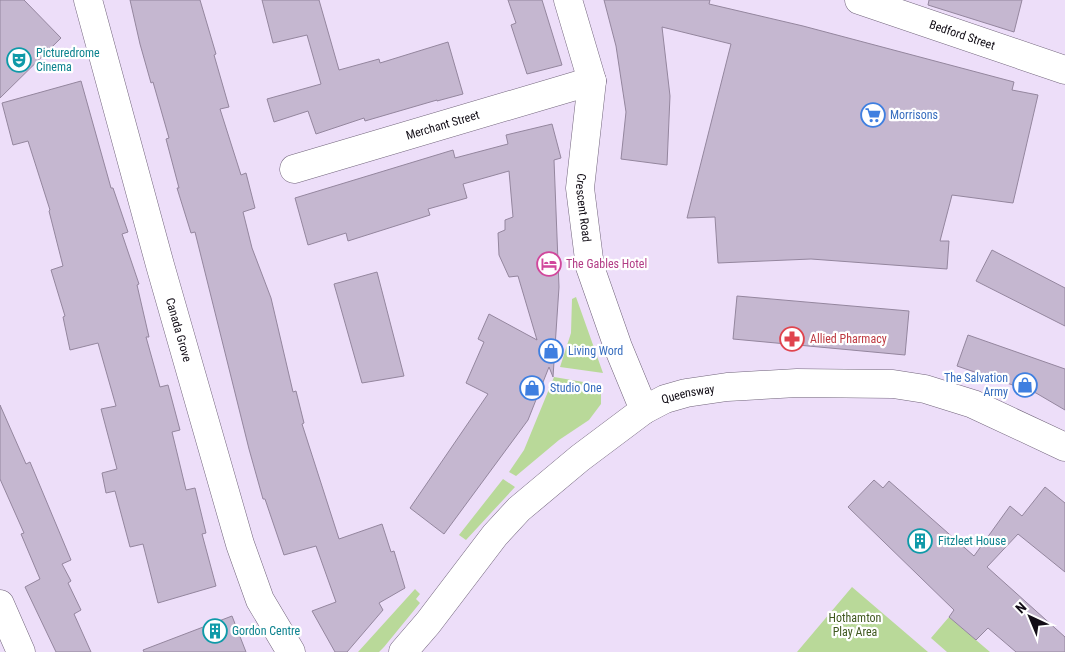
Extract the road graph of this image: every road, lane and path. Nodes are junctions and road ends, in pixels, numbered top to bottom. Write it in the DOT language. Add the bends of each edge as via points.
graph roads {
  1 [pos="88,0"];
  2 [pos="568,0"];
  3 [pos="859,0"];
  4 [pos="1065,70"];
  5 [pos="592,81"];
  6 [pos="294,169"];
  7 [pos="644,410"];
  8 [pos="1065,447"];
  9 [pos="0,604"];
  10 [pos="21,652"];
  11 [pos="291,652"];
  12 [pos="403,652"];
  1 -- 11 [label="street, Canada Grove" via="240,544 260,600"];
  2 -- 5 [label="street, Crescent Road"];
  3 -- 4 [label="street, Bedford Street"];
  5 -- 6 [label="street, Merchant Street"];
  5 -- 7 [label="street, Crescent Road" via="580,188 590,267"];
  7 -- 8 [label="street, Queensway" via="686,392 728,387 797,383 893,384 925,389 973,404"];
  7 -- 12 [label="street, Queensway" via="518,509"];
  9 -- 10 [label="street"];
}
